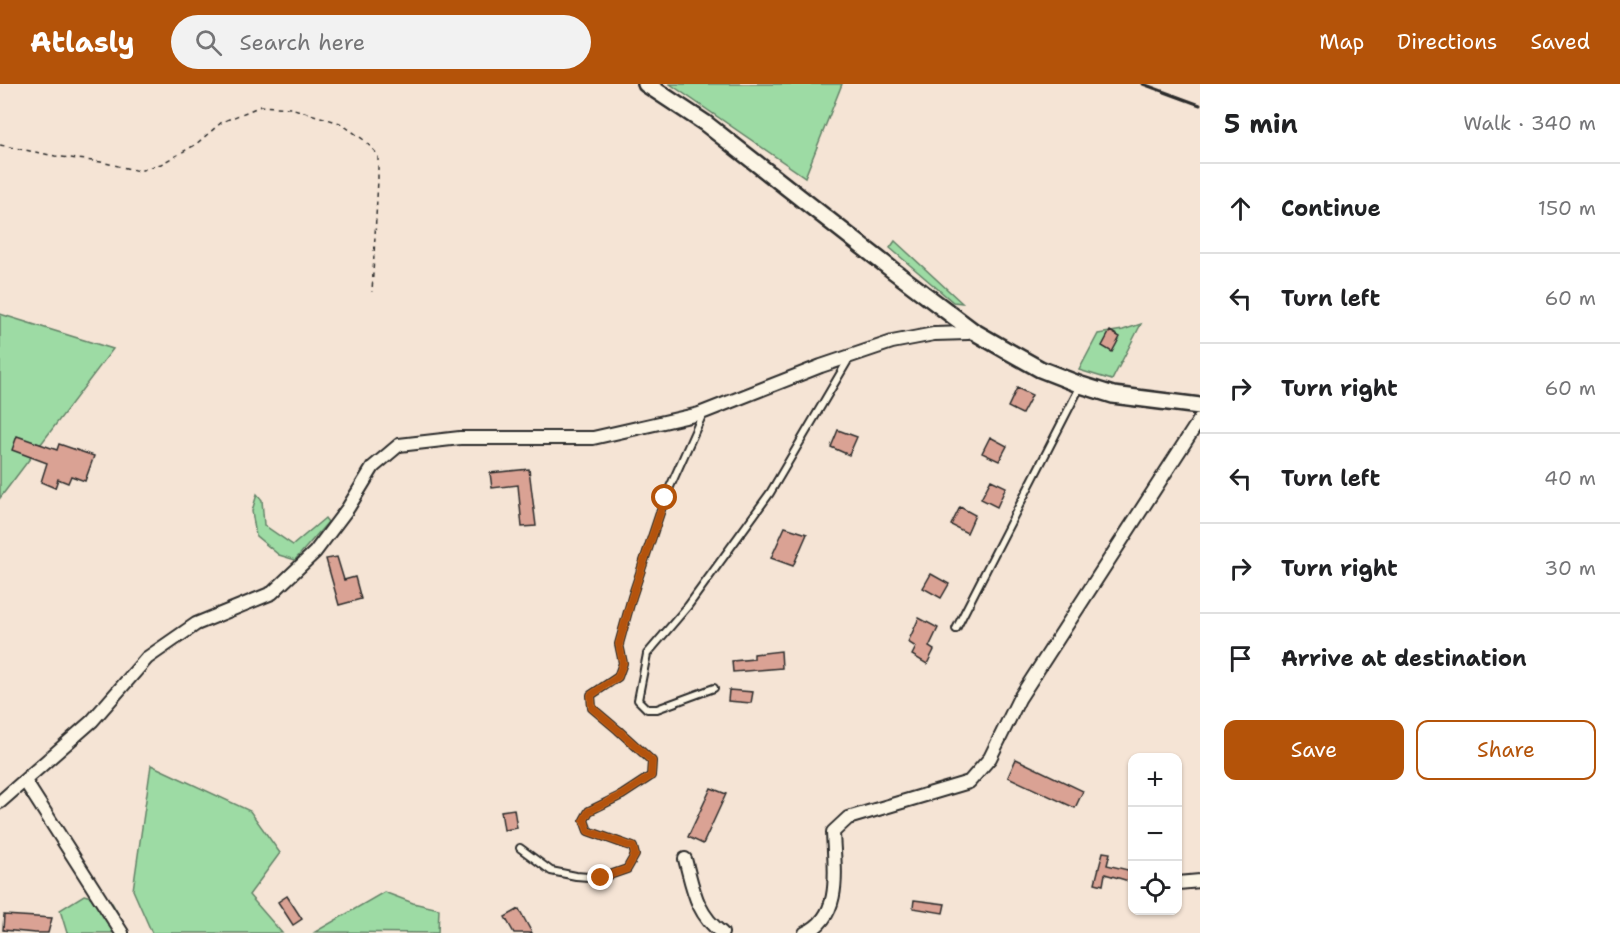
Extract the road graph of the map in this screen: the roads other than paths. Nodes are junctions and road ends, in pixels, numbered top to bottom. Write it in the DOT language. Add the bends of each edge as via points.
graph roads {
  1 [pos="645,84"];
  2 [pos="973,331"];
  3 [pos="850,357"];
  4 [pos="1081,385"];
  5 [pos="1200,406"];
  6 [pos="699,414"];
  7 [pos="1200,419"];
  8 [pos="956,629"];
  9 [pos="714,688"];
  10 [pos="25,781"];
  11 [pos="0,802"];
  12 [pos="520,848"];
  13 [pos="685,860"];
  14 [pos="1200,881"];
  15 [pos="1182,883"];
  16 [pos="122,933"];
  17 [pos="722,933"];
  18 [pos="805,933"];
  1 -- 2 [label="street" via="705,123"];
  2 -- 3 [label="street" via="914,337"];
  2 -- 4 [label="street" via="1040,369"];
  3 -- 6 [label="street"];
  3 -- 9 [label="lane" via="770,493 688,606 647,654 638,700 646,709 657,709"];
  4 -- 5 [label="street" via="1113,395"];
  4 -- 8 [label="lane"];
  6 -- 10 [label="street" via="593,438 460,438 399,445 373,467 315,552 272,593 196,624 147,658 92,722"];
  6 -- 12 [label="lane" via="665,498 632,597 619,644 623,663 618,677 591,695 592,708 652,761 651,776 589,811 584,820 588,831 633,847 635,855 627,869 601,878 551,871"];
  7 -- 18 [label="street" via="1019,699 990,758 969,782 848,818 833,832 833,901 823,919"];
  10 -- 11 [label="street"];
  10 -- 16 [label="street"];
  13 -- 17 [label="street" via="697,903 712,926"];
  14 -- 15 [label="street"];
}
